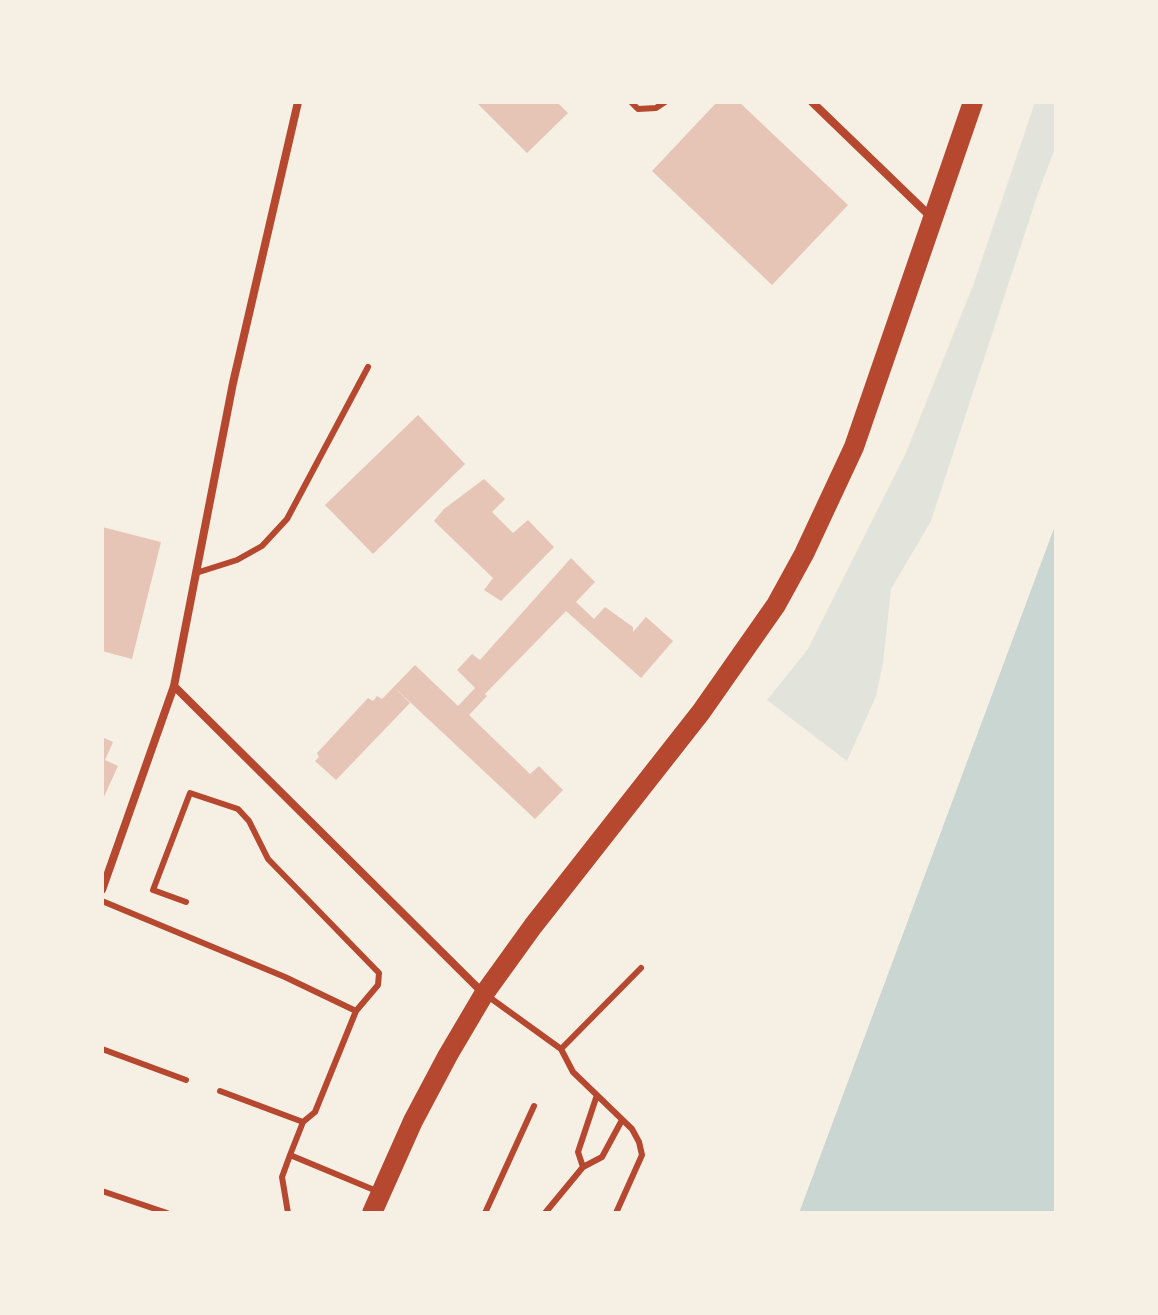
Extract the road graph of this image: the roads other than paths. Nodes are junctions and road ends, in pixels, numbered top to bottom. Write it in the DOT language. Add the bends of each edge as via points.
graph roads {
  1 [pos="298,102"];
  2 [pos="631,102"];
  3 [pos="665,102"];
  4 [pos="812,102"];
  5 [pos="973,102"];
  6 [pos="933,219"];
  7 [pos="368,367"];
  8 [pos="196,573"];
  9 [pos="174,686"];
  10 [pos="102,890"];
  11 [pos="102,901"];
  12 [pos="186,902"];
  13 [pos="641,968"];
  14 [pos="484,994"];
  15 [pos="356,1011"];
  16 [pos="102,1049"];
  17 [pos="561,1049"];
  18 [pos="186,1080"];
  19 [pos="220,1091"];
  20 [pos="597,1095"];
  21 [pos="534,1106"];
  22 [pos="622,1120"];
  23 [pos="303,1122"];
  24 [pos="290,1155"];
  25 [pos="583,1167"];
  26 [pos="102,1191"];
  27 [pos="381,1192"];
  28 [pos="167,1213"];
  29 [pos="288,1213"];
  30 [pos="372,1213"];
  31 [pos="485,1213"];
  32 [pos="545,1213"];
  33 [pos="616,1213"];
  1 -- 8 [label="street" via="233,383"];
  2 -- 3 [label="lane" via="638,109"];
  4 -- 6 [label="street"];
  5 -- 6 [label="main road"];
  6 -- 14 [label="main road" via="854,447 776,605 701,712"];
  7 -- 8 [label="lane" via="287,519 262,546"];
  8 -- 9 [label="street"];
  9 -- 10 [label="street"];
  9 -- 14 [label="street"];
  11 -- 15 [label="lane"];
  12 -- 15 [label="lane" via="153,890 190,793 238,809 268,859 379,973 378,985"];
  13 -- 17 [label="lane"];
  14 -- 17 [label="lane"];
  14 -- 27 [label="main road"];
  15 -- 23 [label="lane" via="315,1112"];
  16 -- 18 [label="lane"];
  17 -- 20 [label="lane" via="573,1072"];
  19 -- 23 [label="lane"];
  20 -- 22 [label="lane"];
  20 -- 25 [label="lane" via="578,1152"];
  21 -- 31 [label="lane"];
  22 -- 25 [label="lane" via="602,1157"];
  22 -- 33 [label="lane" via="632,1129 642,1155"];
  23 -- 24 [label="lane"];
  24 -- 27 [label="lane"];
  24 -- 29 [label="lane" via="282,1177"];
  25 -- 32 [label="lane"];
  26 -- 28 [label="lane"];
  27 -- 30 [label="main road"];
}
